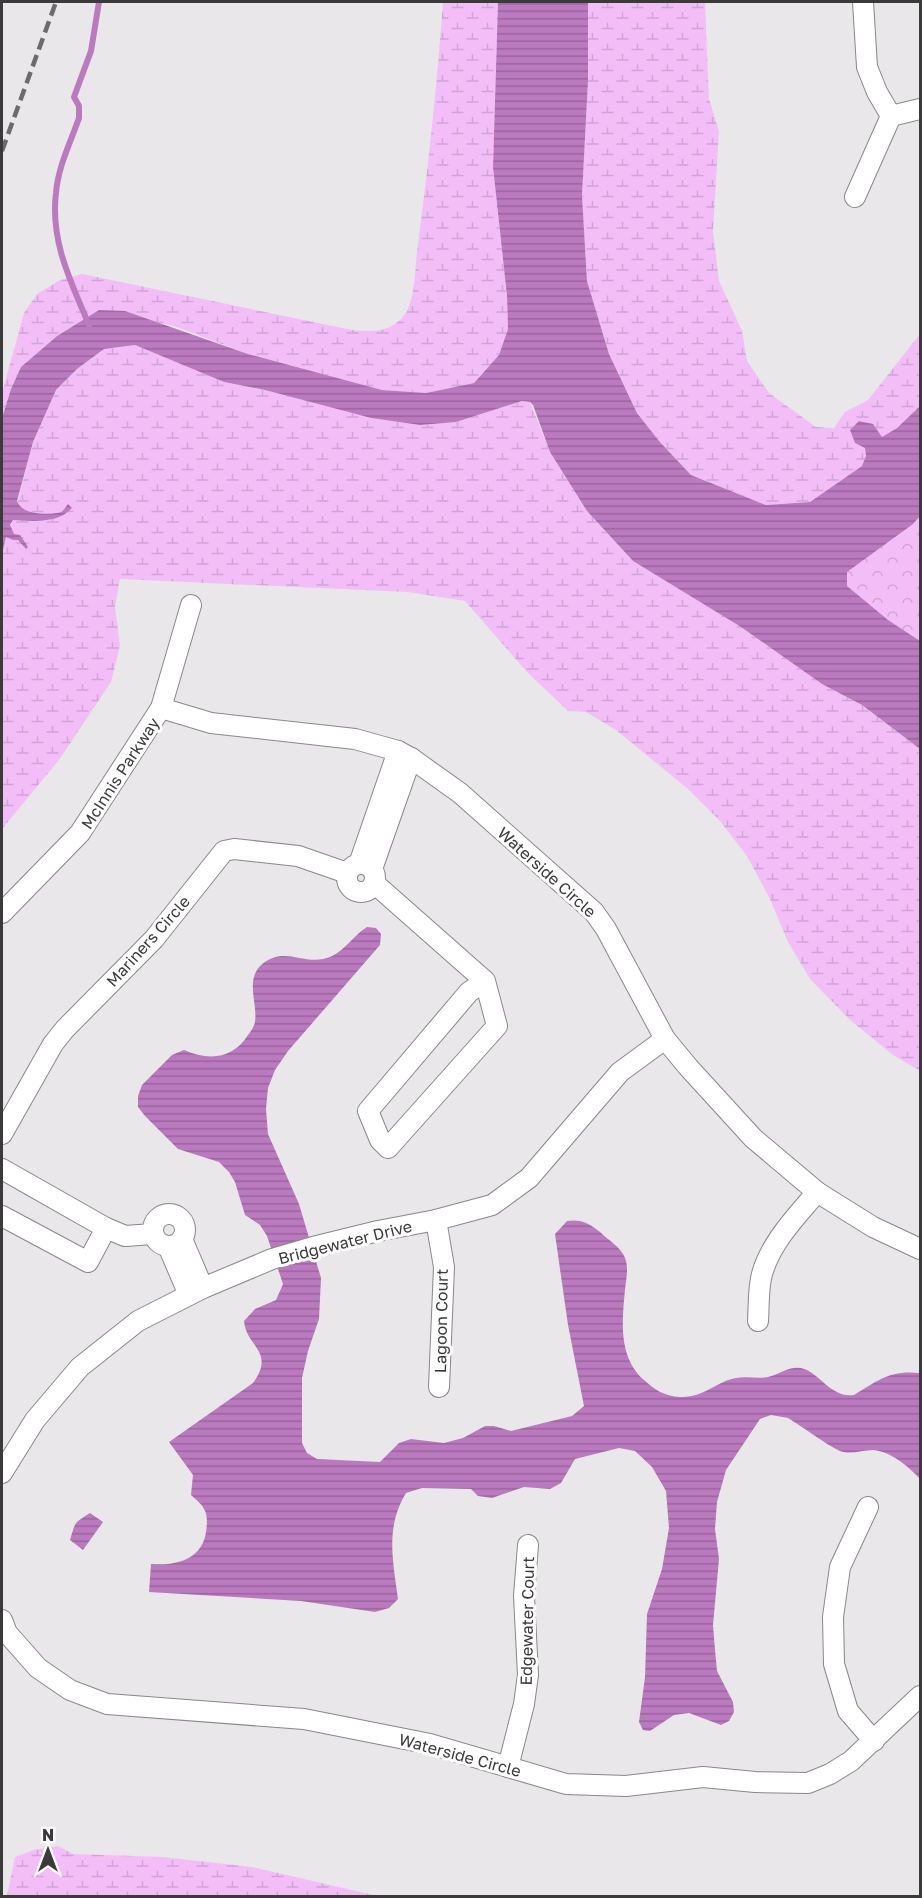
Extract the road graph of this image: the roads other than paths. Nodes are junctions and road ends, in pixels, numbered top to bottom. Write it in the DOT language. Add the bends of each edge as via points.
graph roads {
  1 [pos="863,2"];
  2 [pos="921,110"];
  3 [pos="891,116"];
  4 [pos="855,197"];
  5 [pos="191,605"];
  6 [pos="161,708"];
  7 [pos="405,754"];
  8 [pos="363,872"];
  9 [pos="2,913"];
  10 [pos="485,981"];
  11 [pos="665,1039"];
  12 [pos="2,1134"];
  13 [pos="2,1170"];
  14 [pos="817,1192"];
  15 [pos="2,1216"];
  16 [pos="435,1220"];
  17 [pos="106,1228"];
  18 [pos="921,1249"];
  19 [pos="196,1292"];
  20 [pos="758,1321"];
  21 [pos="440,1387"];
  22 [pos="2,1473"];
  23 [pos="868,1507"];
  24 [pos="528,1545"];
  25 [pos="2,1620"];
  26 [pos="921,1696"];
  27 [pos="874,1741"];
  28 [pos="508,1767"];
  1 -- 3 [label="street" via="867,67"];
  2 -- 3 [label="street"];
  3 -- 4 [label="street"];
  5 -- 6 [label="street, McInnis Parkway"];
  6 -- 7 [label="street, Waterside Circle" via="211,723 355,739"];
  6 -- 9 [label="street, McInnis Parkway" via="80,833"];
  7 -- 8 [label="street"];
  7 -- 11 [label="street, Waterside Circle" via="460,793 594,912"];
  8 -- 10 [label="street, Mariners Circle"];
  8 -- 12 [label="street, Mariners Circle" via="298,856 224,851 154,939 53,1044"];
  10 -- 10 [label="street" via="469,992 368,1111 380,1140 388,1148 497,1026"];
  11 -- 14 [label="street, Waterside Circle" via="753,1138"];
  11 -- 16 [label="street, Bridgewater Drive" via="620,1072 529,1178 492,1205"];
  13 -- 17 [label="street"];
  14 -- 18 [label="street, Waterside Circle" via="873,1227"];
  14 -- 20 [label="street" via="784,1230 772,1252 762,1275"];
  15 -- 17 [label="street" via="88,1262"];
  16 -- 19 [label="street, Bridgewater Drive" via="272,1259"];
  16 -- 21 [label="street, Lagoon Court" via="444,1267"];
  17 -- 19 [label="street" via="125,1236 168,1240"];
  19 -- 22 [label="street, Bridgewater Drive" via="138,1321 80,1367 35,1420"];
  23 -- 27 [label="street" via="840,1567 833,1617 834,1664 848,1711"];
  24 -- 28 [label="street, Edgewater Court" via="524,1596 528,1676"];
  25 -- 28 [label="street, Waterside Circle" via="7,1633 38,1668 70,1690 107,1704 304,1719 430,1744"];
  26 -- 27 [label="street, Waterside Circle"];
  27 -- 28 [label="street, Waterside Circle" via="851,1761 808,1783 703,1777 604,1787 566,1784"];
}
